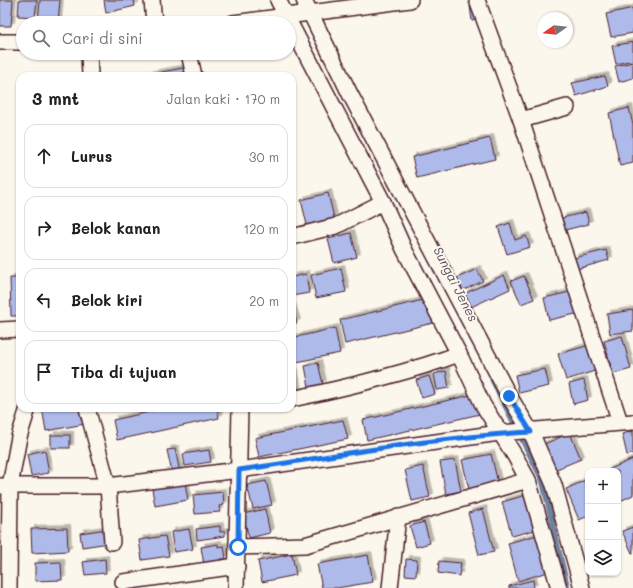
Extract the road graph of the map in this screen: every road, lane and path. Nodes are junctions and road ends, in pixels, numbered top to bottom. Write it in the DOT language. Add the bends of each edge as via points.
graph roads {
  1 [pos="152,0"];
  2 [pos="278,0"];
  3 [pos="410,0"];
  4 [pos="477,0"];
  5 [pos="299,11"];
  6 [pos="153,16"];
  7 [pos="272,16"];
  8 [pos="0,42"];
  9 [pos="16,42"];
  10 [pos="89,60"];
  11 [pos="191,60"];
  12 [pos="90,72"];
  13 [pos="193,72"];
  14 [pos="567,108"];
  15 [pos="521,120"];
  16 [pos="383,202"];
  17 [pos="296,236"];
  18 [pos="0,330"];
  19 [pos="16,333"];
  20 [pos="459,354"];
  21 [pos="296,397"];
  22 [pos="27,412"];
  23 [pos="88,412"];
  24 [pos="242,412"];
  25 [pos="626,422"];
  26 [pos="526,432"];
  27 [pos="501,434"];
  28 [pos="239,470"];
  29 [pos="528,480"];
  30 [pos="5,486"];
  31 [pos="108,486"];
  32 [pos="398,517"];
  33 [pos="112,542"];
  34 [pos="238,547"];
  35 [pos="237,566"];
  36 [pos="123,582"];
  37 [pos="9,588"];
  38 [pos="236,588"];
  39 [pos="390,588"];
  40 [pos="559,588"];
  41 [pos="582,588"];
  1 -- 6 [label="street"];
  2 -- 5 [label="street"];
  3 -- 5 [label="street"];
  4 -- 15 [label="street"];
  5 -- 7 [label="street"];
  5 -- 16 [label="street"];
  5 -- 26 [label="street" via="350,94"];
  8 -- 9 [label="street"];
  10 -- 12 [label="street"];
  11 -- 13 [label="street"];
  14 -- 15 [label="street"];
  15 -- 25 [label="street"];
  16 -- 17 [label="street" via="336,226"];
  16 -- 20 [label="street" via="404,249"];
  18 -- 19 [label="street"];
  20 -- 21 [label="street" via="382,379"];
  20 -- 27 [label="street" via="483,405"];
  22 -- 30 [label="street"];
  23 -- 31 [label="street"];
  24 -- 28 [label="street"];
  25 -- 26 [label="street"];
  26 -- 27 [label="street"];
  26 -- 41 [label="street" via="554,485"];
  27 -- 28 [label="street"];
  27 -- 29 [label="street"];
  28 -- 31 [label="street"];
  28 -- 34 [label="street"];
  29 -- 32 [label="street"];
  29 -- 40 [label="street"];
  30 -- 31 [label="street"];
  30 -- 37 [label="street"];
  31 -- 33 [label="street"];
  32 -- 34 [label="street" via="305,545"];
  32 -- 39 [label="street"];
  34 -- 35 [label="street"];
  35 -- 36 [label="street"];
  35 -- 38 [label="street"];
}
